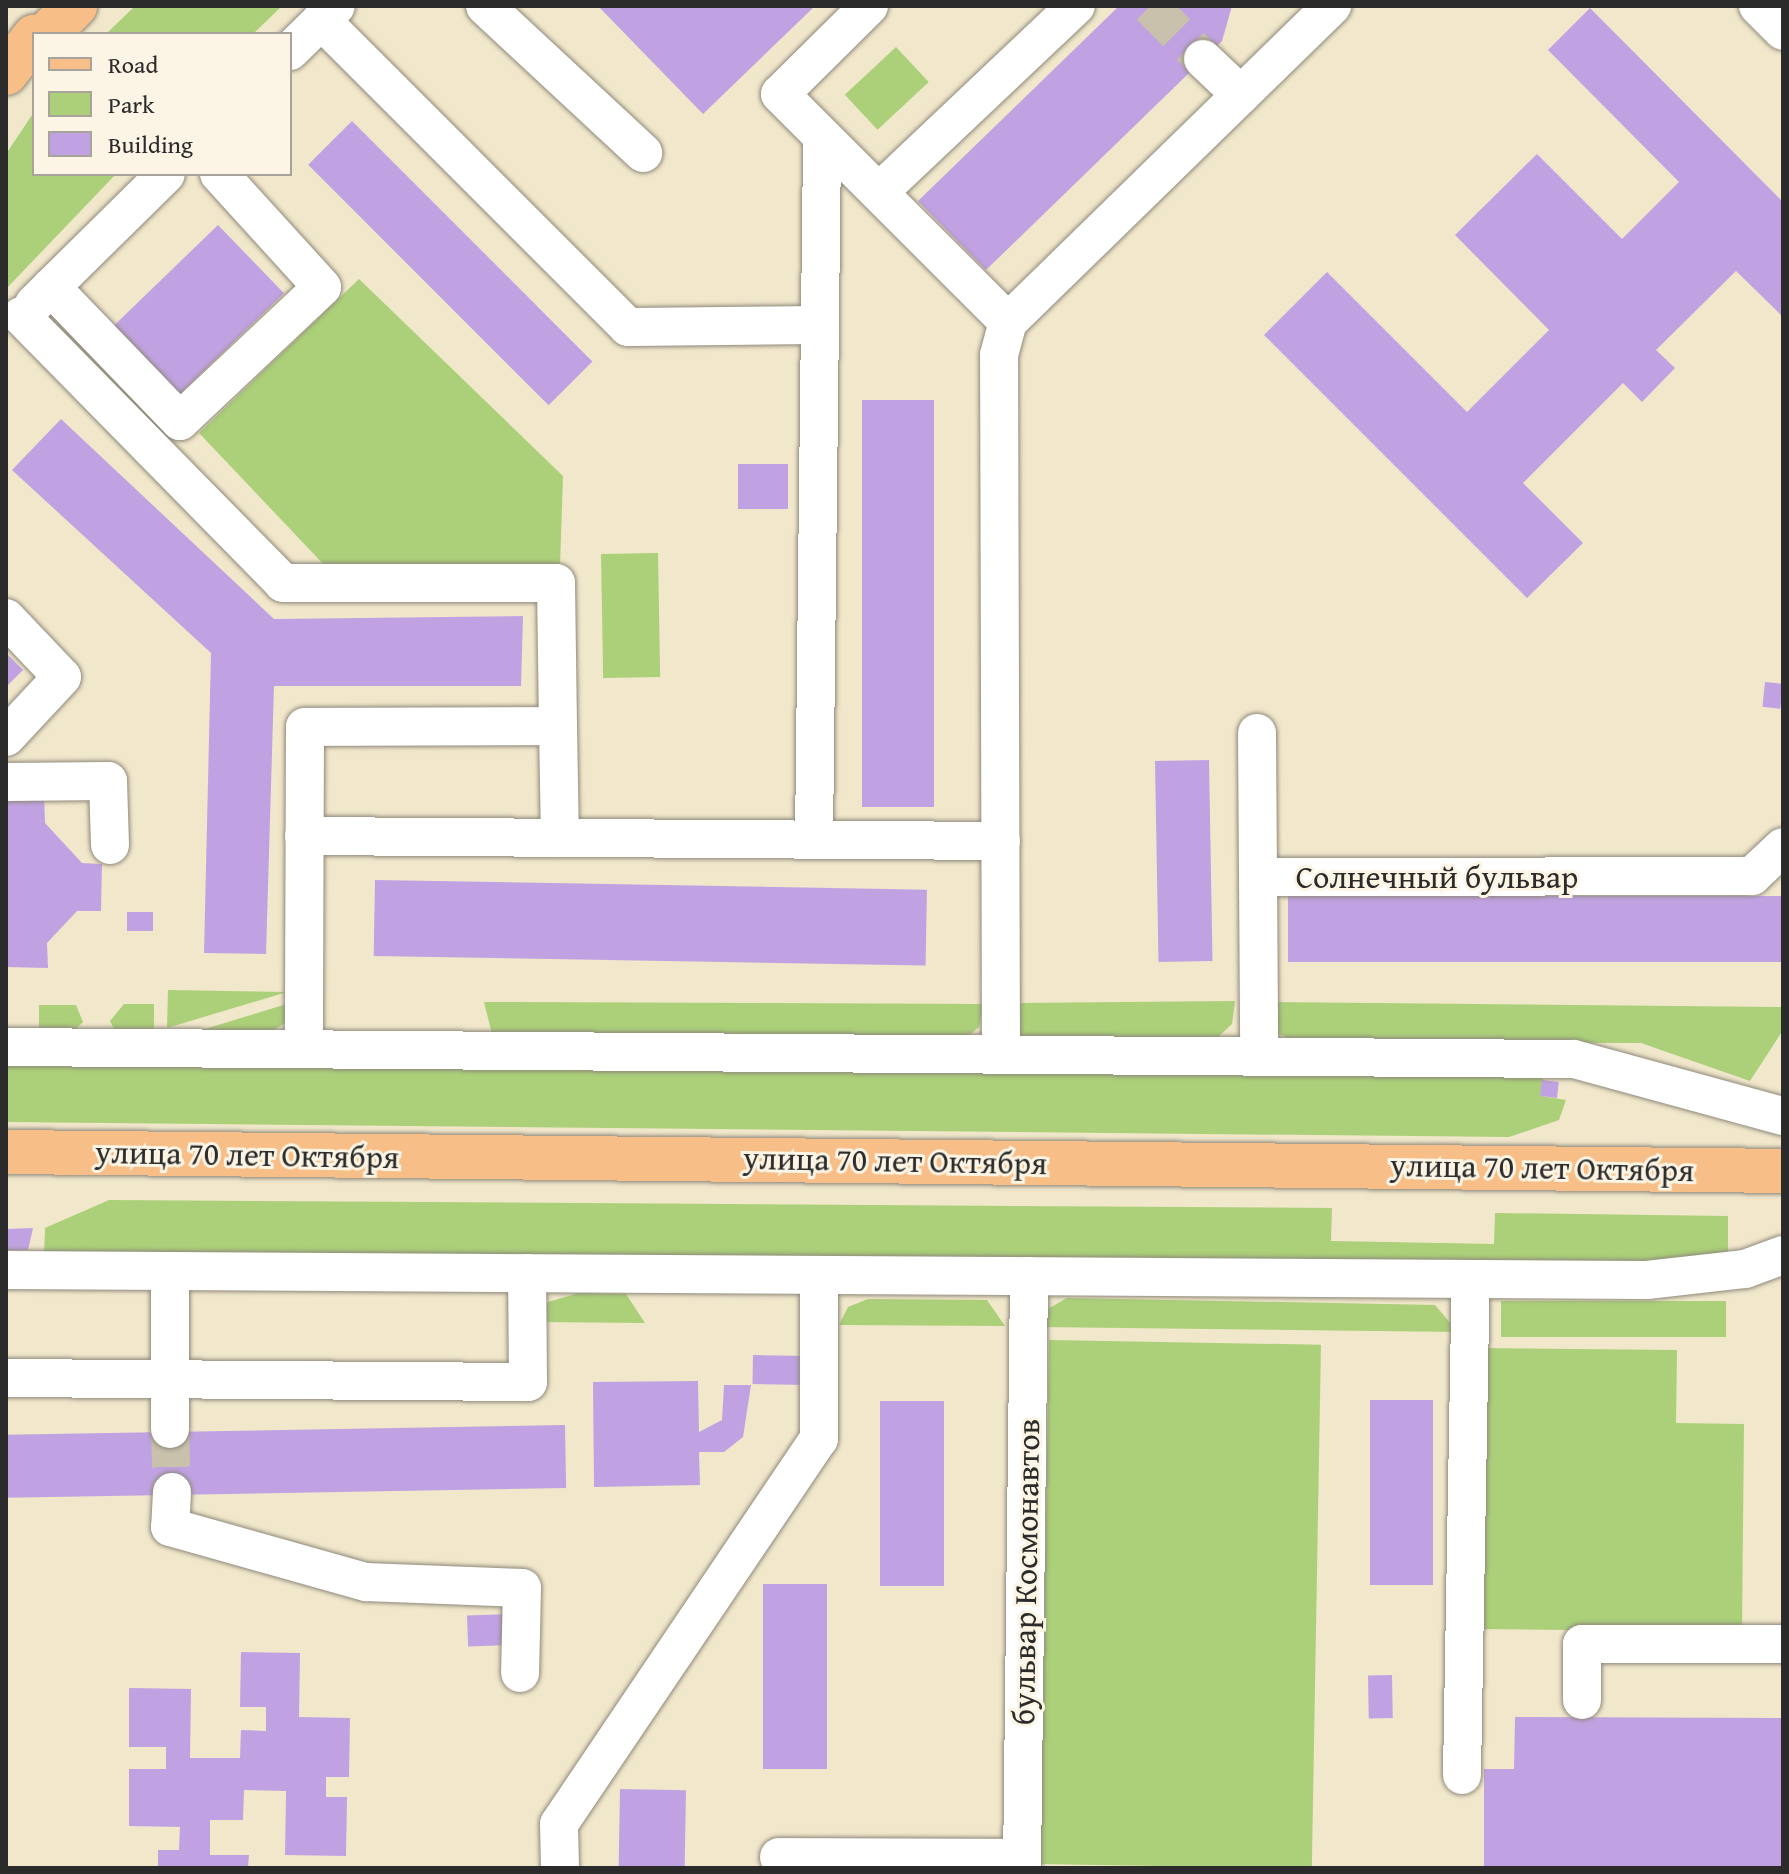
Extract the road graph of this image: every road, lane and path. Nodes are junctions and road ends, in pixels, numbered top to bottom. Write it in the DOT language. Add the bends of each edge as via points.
graph roads {
  1 [pos="58,6"];
  2 [pos="75,6"];
  3 [pos="485,6"];
  4 [pos="869,6"];
  5 [pos="1076,6"];
  6 [pos="1332,6"];
  7 [pos="1758,6"];
  8 [pos="328,13"];
  9 [pos="1783,31"];
  10 [pos="38,32"];
  11 [pos="49,32"];
  12 [pos="32,40"];
  13 [pos="32,49"];
  14 [pos="292,49"];
  15 [pos="1203,59"];
  16 [pos="6,74"];
  17 [pos="1241,95"];
  18 [pos="822,140"];
  19 [pos="643,153"];
  20 [pos="164,176"];
  21 [pos="221,176"];
  22 [pos="879,192"];
  23 [pos="51,287"];
  24 [pos="1008,322"];
  25 [pos="14,324"];
  26 [pos="820,325"];
  27 [pos="6,618"];
  28 [pos="558,726"];
  29 [pos="1257,733"];
  30 [pos="6,737"];
  31 [pos="6,782"];
  32 [pos="304,836"];
  33 [pos="560,838"];
  34 [pos="814,839"];
  35 [pos="1001,841"];
  36 [pos="110,845"];
  37 [pos="1783,847"];
  38 [pos="1259,877"];
  39 [pos="6,1047"];
  40 [pos="304,1049"];
  41 [pos="1001,1055"];
  42 [pos="1259,1057"];
  43 [pos="1779,1112"];
  44 [pos="6,1152"];
  45 [pos="1783,1171"];
  46 [pos="1783,1255"];
  47 [pos="6,1270"];
  48 [pos="170,1271"];
  49 [pos="527,1273"];
  50 [pos="819,1275"];
  51 [pos="1029,1276"];
  52 [pos="1471,1279"];
  53 [pos="6,1378"];
  54 [pos="170,1379"];
  55 [pos="170,1429"];
  56 [pos="172,1492"];
  57 [pos="1783,1644"];
  58 [pos="520,1673"];
  59 [pos="1582,1700"];
  60 [pos="1462,1775"];
  61 [pos="779,1857"];
  62 [pos="1022,1863"];
  63 [pos="560,1868"];
  1 -- 10 [label="main road"];
  2 -- 11 [label="main road"];
  3 -- 19 [label="street"];
  4 -- 18 [label="street" via="780,94"];
  5 -- 22 [label="street"];
  6 -- 17 [label="street"];
  7 -- 9 [label="street"];
  8 -- 14 [label="street"];
  8 -- 26 [label="street" via="628,327"];
  12 -- 16 [label="main road"];
  13 -- 16 [label="main road"];
  15 -- 17 [label="street"];
  17 -- 24 [label="street"];
  18 -- 22 [label="street"];
  18 -- 26 [label="street"];
  20 -- 23 [label="street"];
  21 -- 23 [label="street" via="322,287 180,421"];
  22 -- 24 [label="street"];
  23 -- 25 [label="street"];
  24 -- 35 [label="street" via="999,355"];
  25 -- 28 [label="street" via="283,583 556,583"];
  26 -- 34 [label="street"];
  27 -- 30 [label="street" via="62,677"];
  28 -- 32 [label="street" via="305,727"];
  28 -- 33 [label="street"];
  29 -- 38 [label="street"];
  31 -- 36 [label="street" via="108,781"];
  32 -- 33 [label="street"];
  32 -- 40 [label="street"];
  33 -- 34 [label="street"];
  34 -- 35 [label="street"];
  35 -- 41 [label="street"];
  37 -- 38 [label="street, Солнечный бульвар" via="1752,876"];
  38 -- 42 [label="street, Солнечный бульвар"];
  39 -- 40 [label="street"];
  40 -- 41 [label="street"];
  41 -- 42 [label="street"];
  42 -- 43 [label="street" via="1574,1059"];
  44 -- 45 [label="main road, улица 70 лет Октября"];
  46 -- 52 [label="street" via="1745,1269 1647,1280"];
  47 -- 48 [label="street"];
  48 -- 49 [label="street"];
  48 -- 54 [label="street"];
  49 -- 50 [label="street"];
  49 -- 54 [label="street" via="528,1382"];
  50 -- 51 [label="street"];
  50 -- 63 [label="street" via="819,1439 559,1824"];
  51 -- 52 [label="street"];
  51 -- 62 [label="street, бульвар Космонавтов"];
  52 -- 60 [label="street"];
  53 -- 54 [label="street"];
  54 -- 55 [label="street"];
  56 -- 58 [label="street" via="170,1527 366,1582 522,1588"];
  57 -- 59 [label="street" via="1582,1644"];
  61 -- 62 [label="street"];
}
